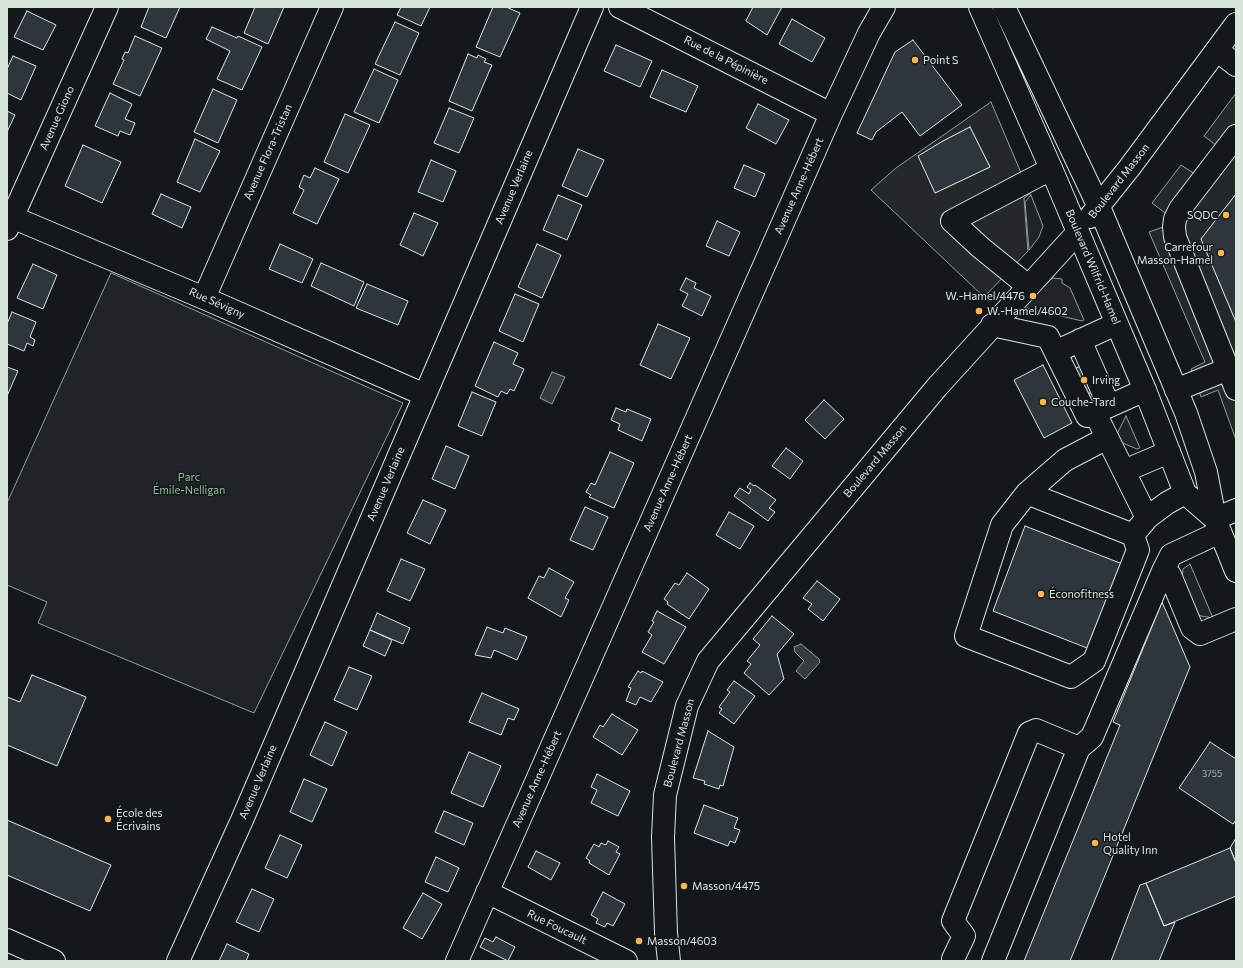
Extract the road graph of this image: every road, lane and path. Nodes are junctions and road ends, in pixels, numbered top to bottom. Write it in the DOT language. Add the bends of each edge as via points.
graph roads {
  1 [pos="107,7"];
  2 [pos="332,7"];
  3 [pos="592,7"];
  4 [pos="620,7"];
  5 [pos="884,7"];
  6 [pos="980,7"];
  7 [pos="1004,7"];
  8 [pos="1236,24"];
  9 [pos="1217,50"];
  10 [pos="1236,65"];
  11 [pos="831,114"];
  12 [pos="1236,136"];
  13 [pos="1051,169"];
  14 [pos="1099,207"];
  15 [pos="9,220"];
  16 [pos="1078,232"];
  17 [pos="1028,286"];
  18 [pos="204,298"];
  19 [pos="1116,324"];
  20 [pos="992,325"];
  21 [pos="1080,340"];
  22 [pos="1056,352"];
  23 [pos="1232,369"];
  24 [pos="1236,389"];
  25 [pos="1145,390"];
  26 [pos="1176,390"];
  27 [pos="425,395"];
  28 [pos="1102,409"];
  29 [pos="1107,438"];
  30 [pos="1169,452"];
  31 [pos="1124,471"];
  32 [pos="1027,493"];
  33 [pos="1185,493"];
  34 [pos="1236,510"];
  35 [pos="1148,518"];
  36 [pos="1217,525"];
  37 [pos="1133,535"];
  38 [pos="1236,570"];
  39 [pos="1163,571"];
  40 [pos="1236,619"];
  41 [pos="1079,748"];
  42 [pos="488,892"];
  43 [pos="7,940"];
  44 [pos="54,961"];
  45 [pos="178,961"];
  46 [pos="457,961"];
  47 [pos="626,961"];
  48 [pos="669,961"];
  49 [pos="953,961"];
  50 [pos="993,961"];
  1 -- 15 [label="street, Avenue Giono"];
  2 -- 18 [label="street, Avenue Flora-Tristan"];
  3 -- 27 [label="street, Avenue Verlaine"];
  4 -- 11 [label="street, Rue de la Pépinière"];
  5 -- 11 [label="street, Avenue Anne-Hébert"];
  6 -- 13 [label="street, Boulevard Wilfrid-Hamel"];
  7 -- 14 [label="street, Boulevard Wilfrid-Hamel"];
  8 -- 9 [label="street, Boulevard Masson"];
  9 -- 10 [label="street"];
  9 -- 14 [label="street, Boulevard Masson"];
  11 -- 42 [label="street, Avenue Anne-Hébert"];
  12 -- 23 [label="street" via="1180,209 1174,227 1175,237"];
  13 -- 16 [label="street, Boulevard Wilfrid-Hamel"];
  13 -- 17 [label="street" via="952,221"];
  14 -- 16 [label="street, Boulevard Masson"];
  14 -- 26 [label="street, Boulevard Wilfrid-Hamel"];
  15 -- 18 [label="street, Rue Sévigny"];
  16 -- 17 [label="street, Boulevard Masson"];
  16 -- 19 [label="street, Boulevard Wilfrid-Hamel"];
  17 -- 20 [label="street, Boulevard Masson"];
  18 -- 27 [label="street, Rue Sévigny"];
  19 -- 21 [label="street"];
  19 -- 25 [label="street, Boulevard Wilfrid-Hamel"];
  20 -- 22 [label="street" via="1048,336"];
  20 -- 48 [label="street, Boulevard Masson" via="708,661 687,706 665,795 663,837"];
  21 -- 22 [label="street"];
  21 -- 28 [label="street"];
  22 -- 28 [label="street" via="1087,416"];
  23 -- 24 [label="street"];
  23 -- 26 [label="street"];
  25 -- 28 [label="street"];
  25 -- 30 [label="street, Boulevard Wilfrid-Hamel"];
  26 -- 36 [label="street, Boulevard Wilfrid-Hamel" via="1206,472"];
  27 -- 45 [label="street, Avenue Verlaine" via="246,812"];
  28 -- 29 [label="street"];
  29 -- 31 [label="street"];
  29 -- 32 [label="street" via="1065,460"];
  30 -- 31 [label="street"];
  30 -- 33 [label="street, Boulevard Wilfrid-Hamel"];
  31 -- 35 [label="street"];
  32 -- 37 [label="street"];
  32 -- 37 [label="street" via="1002,525 966,636 1071,677 1094,661 1138,550"];
  33 -- 35 [label="street"];
  33 -- 36 [label="street, Boulevard Wilfrid-Hamel"];
  34 -- 36 [label="street"];
  35 -- 37 [label="street"];
  36 -- 38 [label="street, Boulevard Wilfrid-Hamel"];
  36 -- 39 [label="street" via="1171,555"];
  39 -- 40 [label="street" via="1170,575 1192,628 1200,634"];
  39 -- 41 [label="street" via="1092,737"];
  41 -- 49 [label="street" via="1036,730 1029,733 953,921 964,936"];
  41 -- 50 [label="street"];
  42 -- 46 [label="street, Avenue Anne-Hébert"];
  42 -- 47 [label="street, Rue Foucault"];
  43 -- 44 [label="street"];
}
